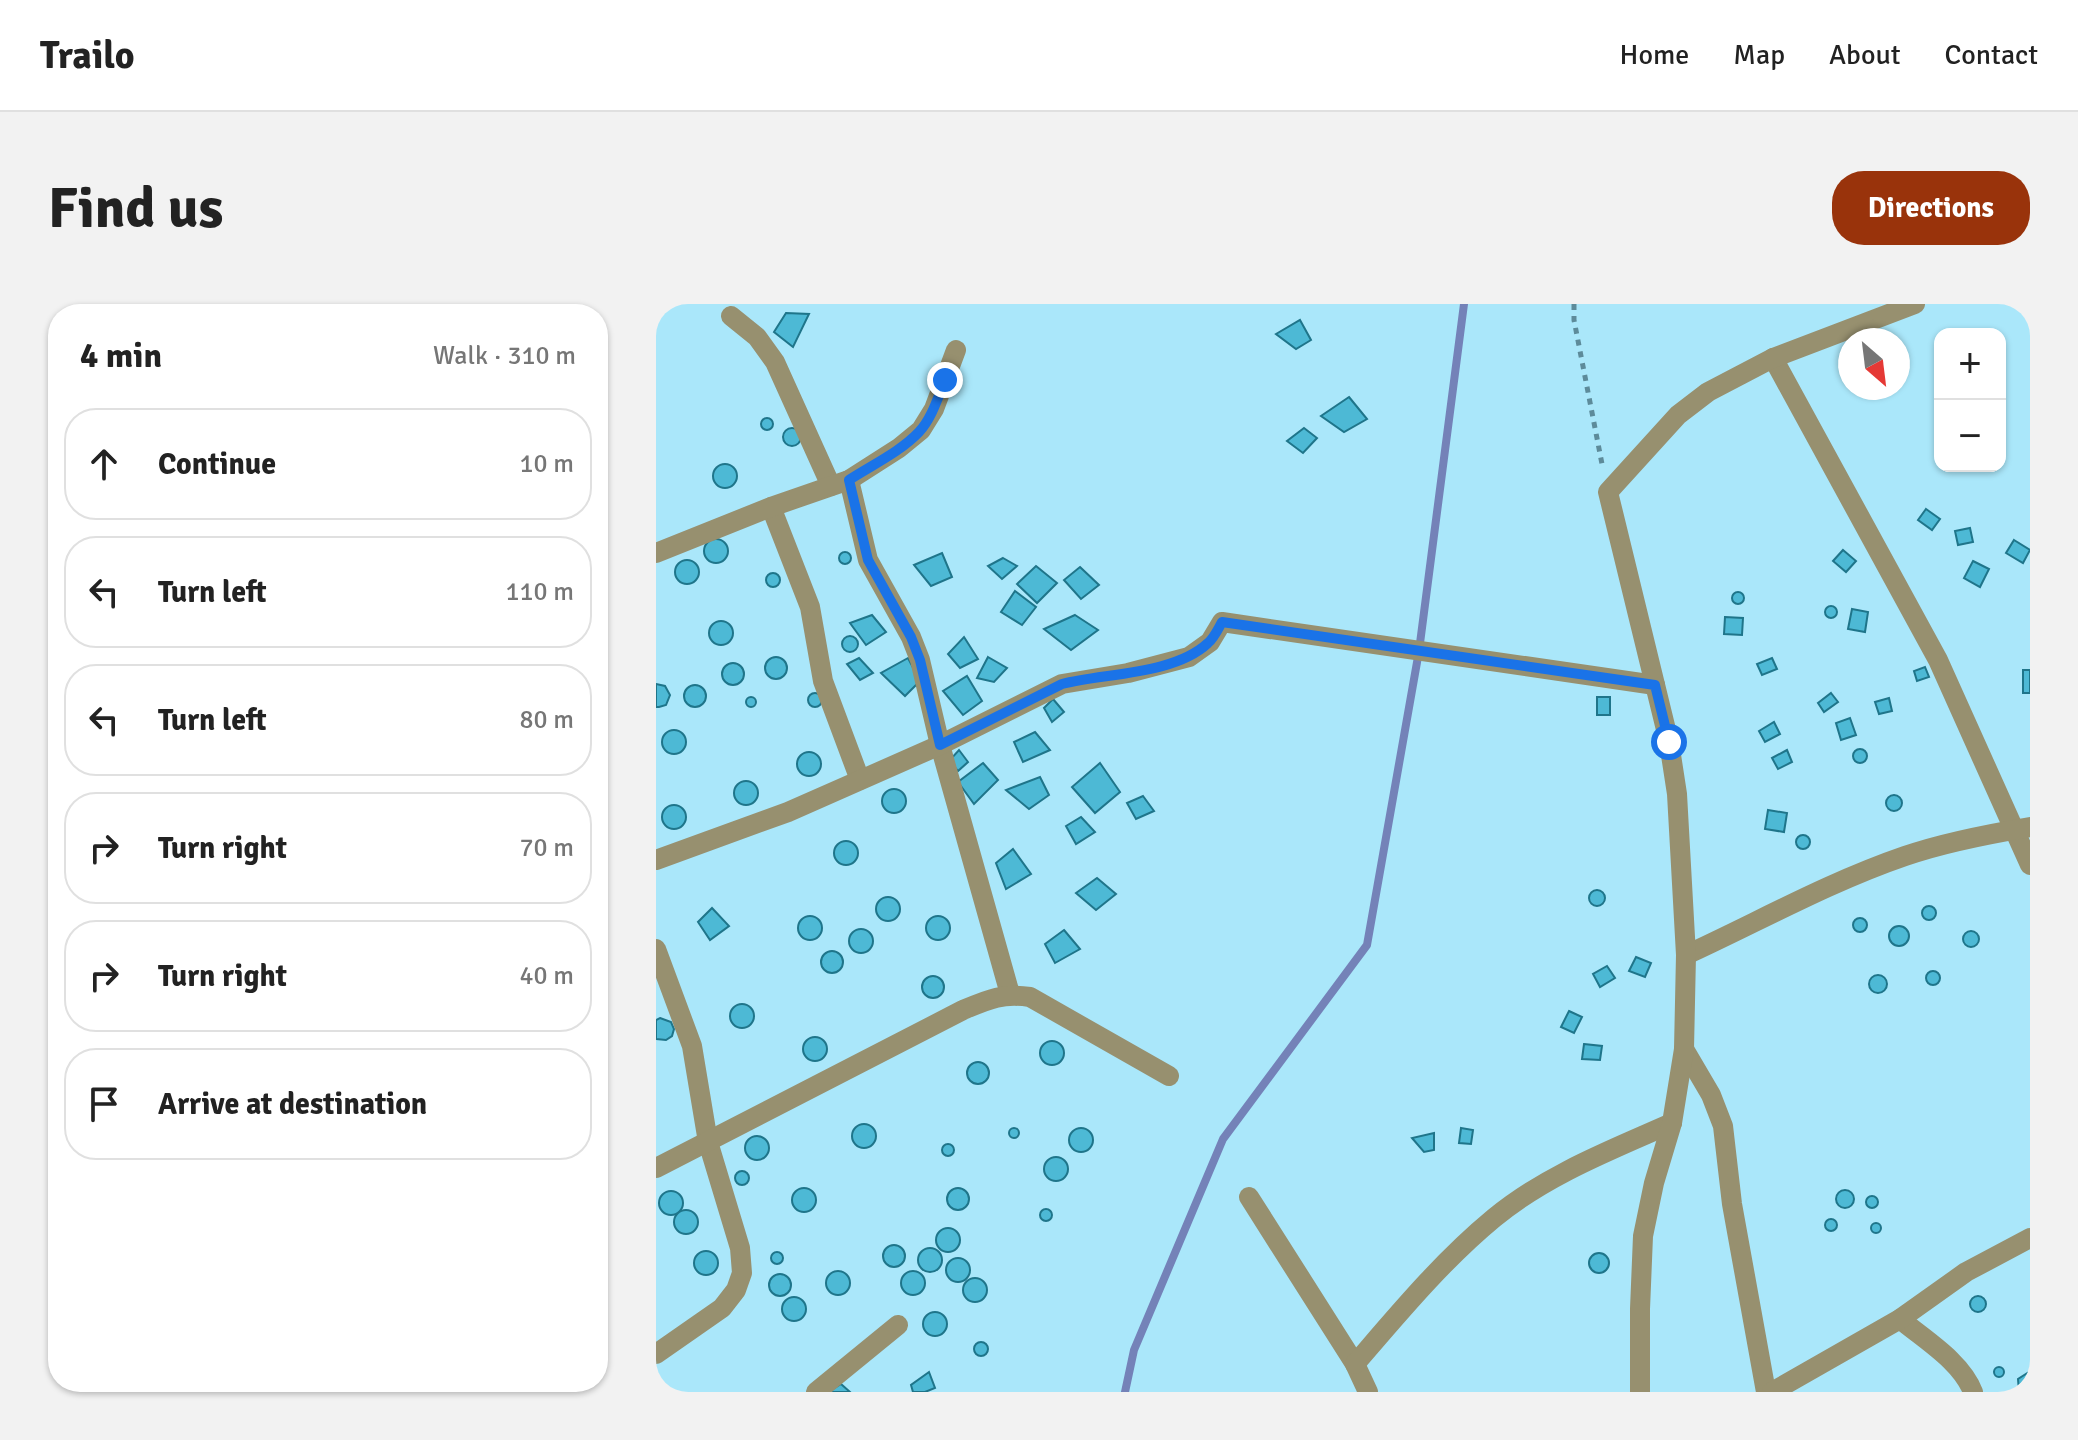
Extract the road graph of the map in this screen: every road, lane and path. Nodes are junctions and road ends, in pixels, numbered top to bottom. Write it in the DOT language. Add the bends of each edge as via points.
graph roads {
  1 [pos="1574,304"];
  2 [pos="1915,304"];
  3 [pos="731,316"];
  4 [pos="956,350"];
  5 [pos="1773,358"];
  6 [pos="840,483"];
  7 [pos="1608,492"];
  8 [pos="771,507"];
  9 [pos="656,553"];
  10 [pos="1655,685"];
  11 [pos="940,745"];
  12 [pos="860,780"];
  13 [pos="2022,828"];
  14 [pos="656,860"];
  15 [pos="2030,865"];
  16 [pos="656,949"];
  17 [pos="1686,955"];
  18 [pos="1010,994"];
  19 [pos="1684,1049"];
  20 [pos="1169,1076"];
  21 [pos="1672,1123"];
  22 [pos="708,1142"];
  23 [pos="656,1168"];
  24 [pos="1249,1197"];
  25 [pos="2030,1238"];
  26 [pos="1900,1319"];
  27 [pos="898,1325"];
  28 [pos="656,1354"];
  29 [pos="1355,1364"];
  30 [pos="816,1392"];
  31 [pos="1368,1392"];
  32 [pos="1640,1392"];
  33 [pos="1769,1392"];
  34 [pos="1973,1392"];
  1 -- 7 [label="path"];
  2 -- 5 [label="street"];
  3 -- 6 [label="street" via="757,337 775,362"];
  4 -- 6 [label="street" via="921,430"];
  5 -- 7 [label="street" via="1708,392 1678,415"];
  5 -- 13 [label="street" via="1938,660"];
  6 -- 8 [label="street"];
  6 -- 11 [label="street" via="868,560 920,660"];
  7 -- 10 [label="street"];
  8 -- 9 [label="street"];
  8 -- 12 [label="street" via="810,607 823,681"];
  10 -- 11 [label="street" via="1222,622 1210,642 1189,657 1062,684"];
  10 -- 17 [label="street" via="1677,794"];
  11 -- 12 [label="street"];
  11 -- 18 [label="street"];
  12 -- 14 [label="street"];
  13 -- 15 [label="street"];
  13 -- 17 [label="street" via="1943,844 1863,872"];
  16 -- 22 [label="street" via="692,1046"];
  17 -- 19 [label="street"];
  18 -- 20 [label="street" via="1030,997"];
  18 -- 22 [label="street" via="963,1010"];
  19 -- 21 [label="street"];
  19 -- 33 [label="street" via="1723,1126 1735,1219"];
  21 -- 29 [label="street" via="1584,1162 1496,1216 1416,1292"];
  21 -- 32 [label="street" via="1643,1236"];
  22 -- 23 [label="street"];
  22 -- 28 [label="street" via="740,1248 742,1273 722,1308"];
  24 -- 29 [label="street"];
  25 -- 26 [label="street" via="1966,1272"];
  26 -- 33 [label="street"];
  26 -- 34 [label="street" via="1948,1358"];
  27 -- 30 [label="street"];
  29 -- 31 [label="street"];
}
